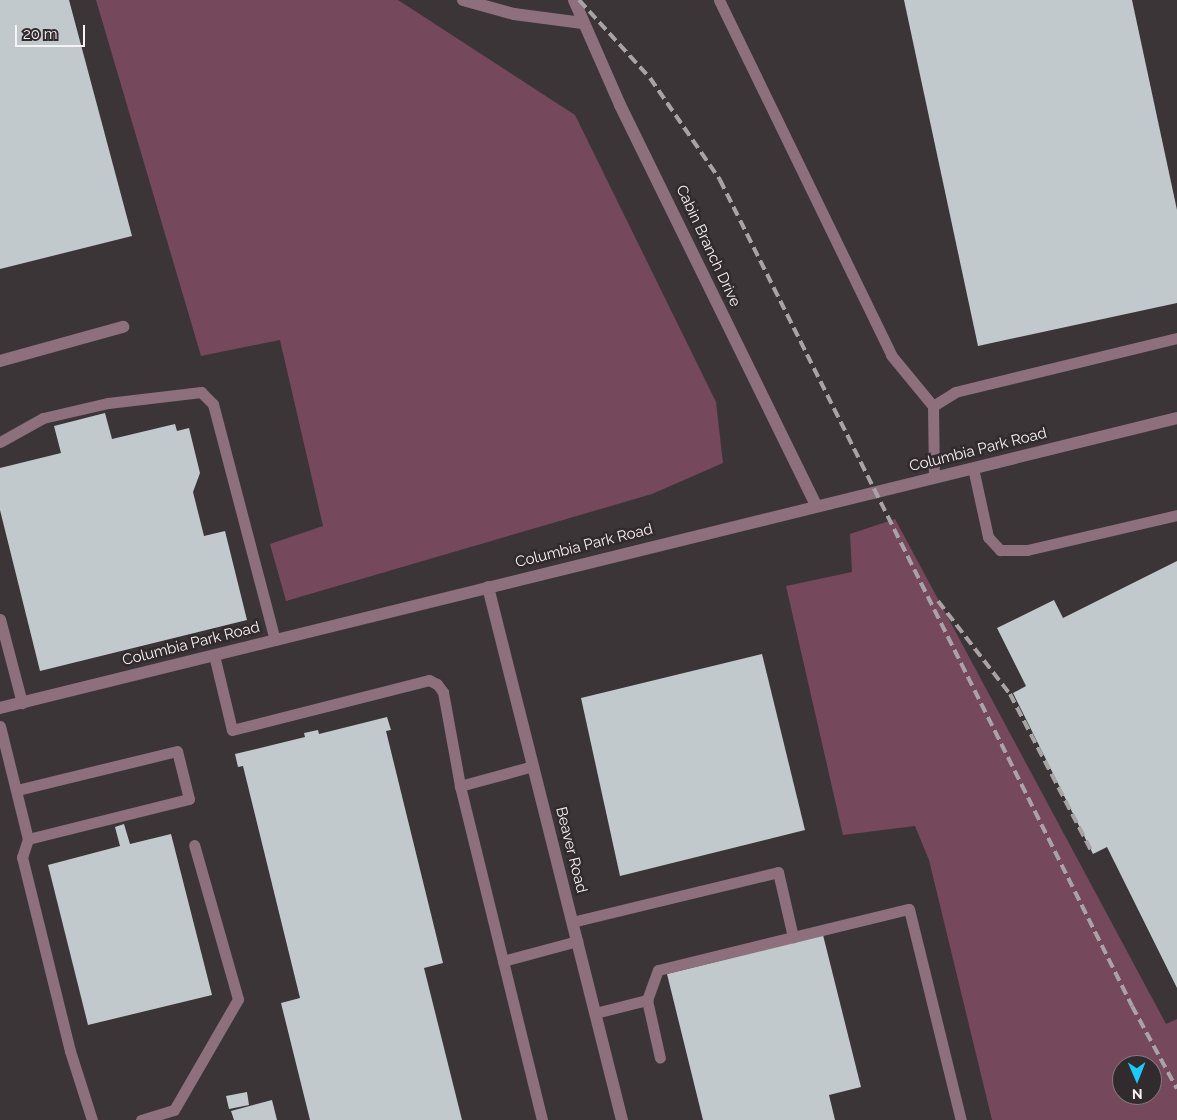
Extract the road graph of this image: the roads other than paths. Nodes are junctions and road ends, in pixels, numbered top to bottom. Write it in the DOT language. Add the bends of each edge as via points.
graph roads {
  1 [pos="463,0"];
  2 [pos="574,0"];
  3 [pos="719,0"];
  4 [pos="582,23"];
  5 [pos="123,327"];
  6 [pos="1177,338"];
  7 [pos="0,361"];
  8 [pos="933,406"];
  9 [pos="1177,418"];
  10 [pos="0,442"];
  11 [pos="973,468"];
  12 [pos="934,478"];
  13 [pos="816,505"];
  14 [pos="1177,515"];
  15 [pos="488,588"];
  16 [pos="0,618"];
  17 [pos="275,640"];
  18 [pos="214,655"];
  19 [pos="22,703"];
  20 [pos="0,708"];
  21 [pos="0,726"];
  22 [pos="533,766"];
  23 [pos="460,786"];
  24 [pos="17,790"];
  25 [pos="28,839"];
  26 [pos="194,845"];
  27 [pos="572,922"];
  28 [pos="793,937"];
  29 [pos="577,942"];
  30 [pos="503,961"];
  31 [pos="647,1000"];
  32 [pos="595,1012"];
  33 [pos="660,1058"];
  34 [pos="92,1120"];
  35 [pos="141,1120"];
  36 [pos="542,1120"];
  37 [pos="622,1120"];
  38 [pos="961,1120"];
  1 -- 4 [label="street" via="514,14"];
  2 -- 4 [label="street, Cabin Branch Drive"];
  3 -- 8 [label="lane" via="891,355"];
  4 -- 13 [label="street, Cabin Branch Drive" via="711,287 740,356"];
  5 -- 7 [label="street"];
  6 -- 8 [label="lane" via="955,392"];
  8 -- 12 [label="lane"];
  9 -- 11 [label="street, Columbia Park Road"];
  10 -- 17 [label="lane" via="43,418 108,403 202,392 213,404"];
  11 -- 12 [label="street, Columbia Park Road"];
  11 -- 14 [label="lane" via="988,538 1000,550 1027,550"];
  12 -- 13 [label="street, Columbia Park Road"];
  13 -- 15 [label="street, Columbia Park Road"];
  15 -- 17 [label="street, Columbia Park Road"];
  15 -- 22 [label="street, Beaver Road"];
  16 -- 19 [label="lane"];
  17 -- 18 [label="street, Columbia Park Road"];
  18 -- 19 [label="street, Columbia Park Road"];
  18 -- 23 [label="lane" via="232,730 428,680 437,684 443,692"];
  19 -- 20 [label="street, Columbia Park Road"];
  21 -- 24 [label="lane"];
  22 -- 23 [label="lane"];
  22 -- 27 [label="street, Beaver Road"];
  23 -- 30 [label="lane"];
  24 -- 25 [label="lane"];
  24 -- 25 [label="lane" via="177,751 189,799"];
  25 -- 34 [label="lane" via="22,858 70,1051"];
  26 -- 35 [label="lane" via="238,1000 174,1110"];
  27 -- 28 [label="lane" via="778,872"];
  27 -- 29 [label="street, Beaver Road"];
  28 -- 31 [label="lane" via="658,970"];
  28 -- 38 [label="lane" via="908,909"];
  29 -- 30 [label="lane"];
  29 -- 32 [label="street, Beaver Road"];
  30 -- 36 [label="lane"];
  31 -- 32 [label="lane"];
  31 -- 33 [label="lane"];
  32 -- 37 [label="street, Beaver Road"];
}
